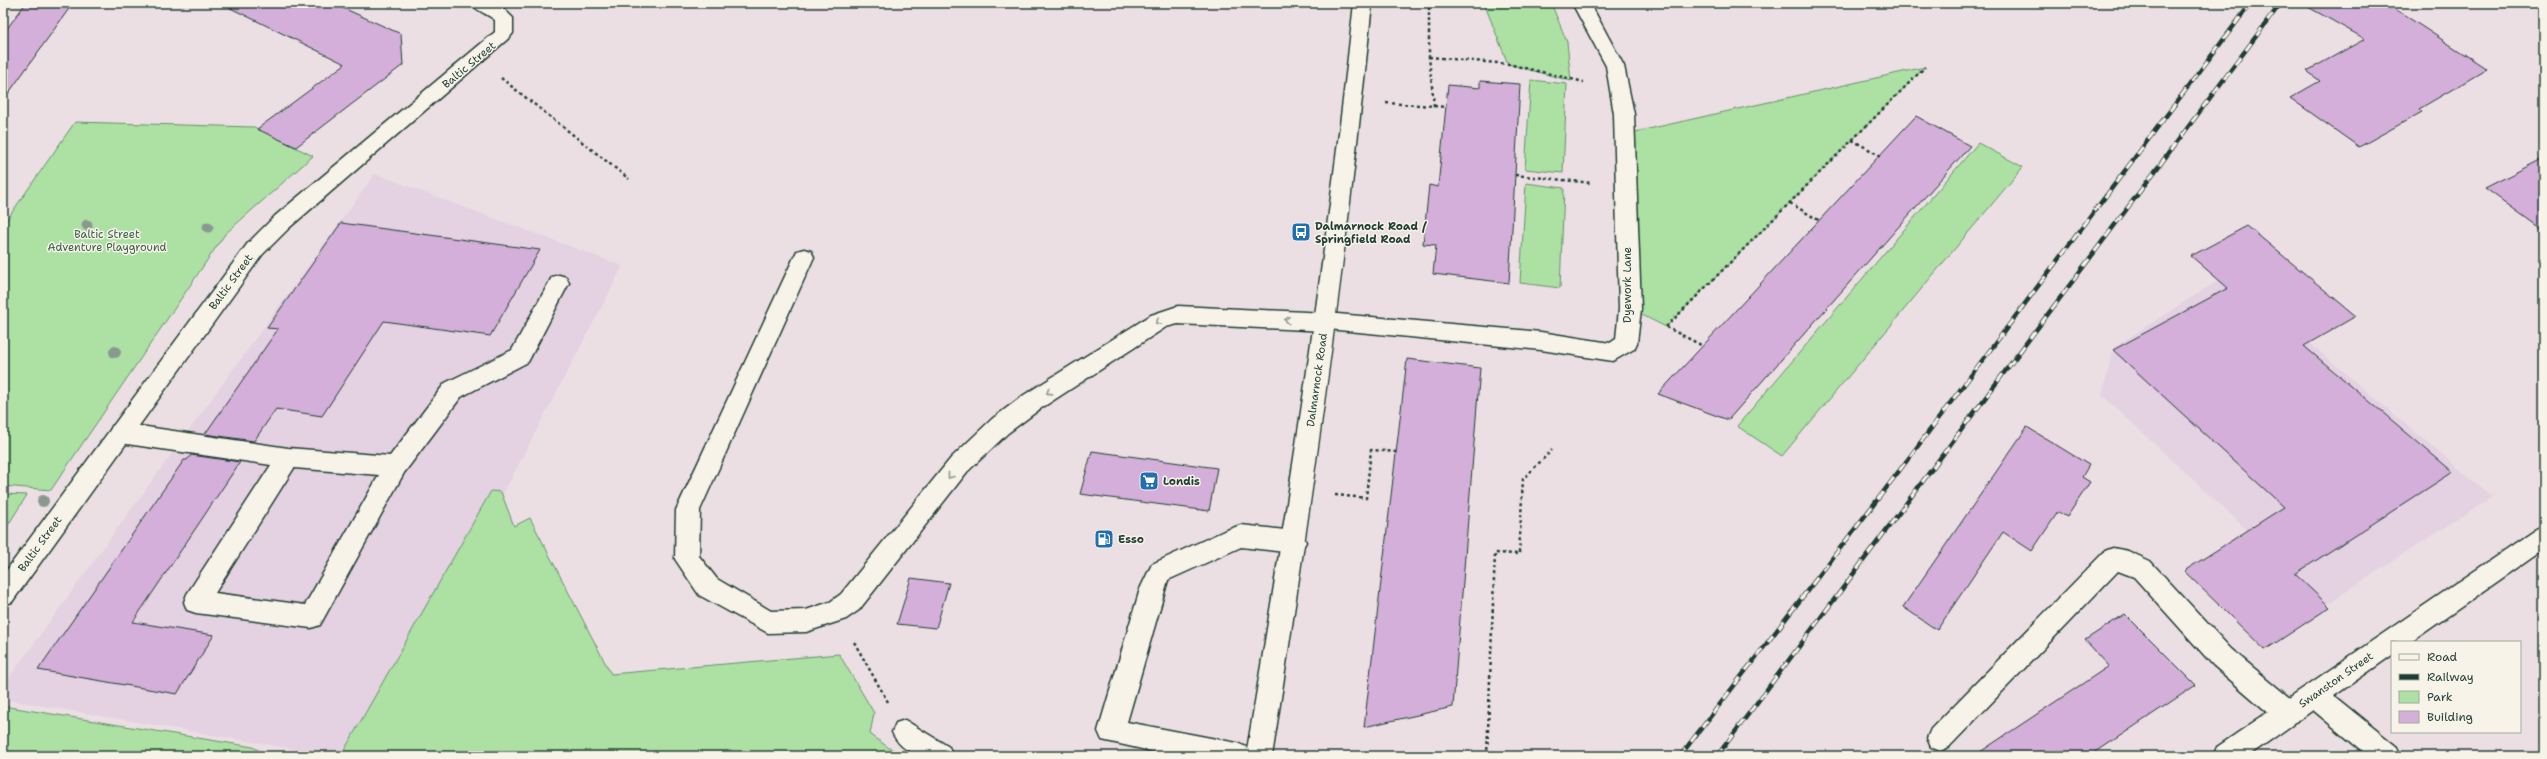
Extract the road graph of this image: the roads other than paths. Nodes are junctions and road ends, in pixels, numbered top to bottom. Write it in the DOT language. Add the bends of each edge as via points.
graph roads {
  1 [pos="480,3"];
  2 [pos="1363,3"];
  3 [pos="1581,3"];
  4 [pos="804,257"];
  5 [pos="559,282"];
  6 [pos="1326,322"];
  7 [pos="120,433"];
  8 [pos="288,458"];
  9 [pos="396,466"];
  10 [pos="2544,536"];
  11 [pos="1294,542"];
  12 [pos="3,594"];
  13 [pos="2392,641"];
  14 [pos="2391,642"];
  15 [pos="2314,695"];
  16 [pos="2288,713"];
  17 [pos="906,732"];
  18 [pos="1940,738"];
  19 [pos="940,756"];
  20 [pos="1237,756"];
  21 [pos="1259,756"];
  22 [pos="2226,756"];
  23 [pos="2388,756"];
  1 -- 7 [label="street, Baltic Street" via="494,9 504,18 504,33 267,236"];
  2 -- 6 [label="street, Dalmarnock Road"];
  3 -- 6 [label="street, Dyework Lane" via="1615,66 1624,114 1630,309 1626,343 1613,352 1541,341"];
  6 -- 4 [label="street, Dyework Lane, one-way" via="1178,315 1152,325 1032,402 1000,426 959,465 850,602 837,611 806,621 768,622 708,587 687,559 688,510"];
  5 -- 9 [label="street" via="520,356 453,390"];
  6 -- 11 [label="street, Dalmarnock Road"];
  7 -- 8 [label="street"];
  7 -- 12 [label="street, Baltic Street"];
  8 -- 9 [label="street"];
  8 -- 9 [label="street" via="196,602 311,617"];
  10 -- 13 [label="street, Swanston Street"];
  11 -- 20 [label="street" via="1241,536 1232,538 1160,572 1152,589 1112,731"];
  11 -- 21 [label="street, Dalmarnock Road"];
  14 -- 15 [label="street, Swanston Street"];
  15 -- 16 [label="street, Swanston Street"];
  15 -- 23 [label="street"];
  16 -- 18 [label="street" via="2222,657 2142,570 2128,562 2113,559"];
  16 -- 22 [label="street, Swanston Street"];
  17 -- 19 [label="street"];
}
